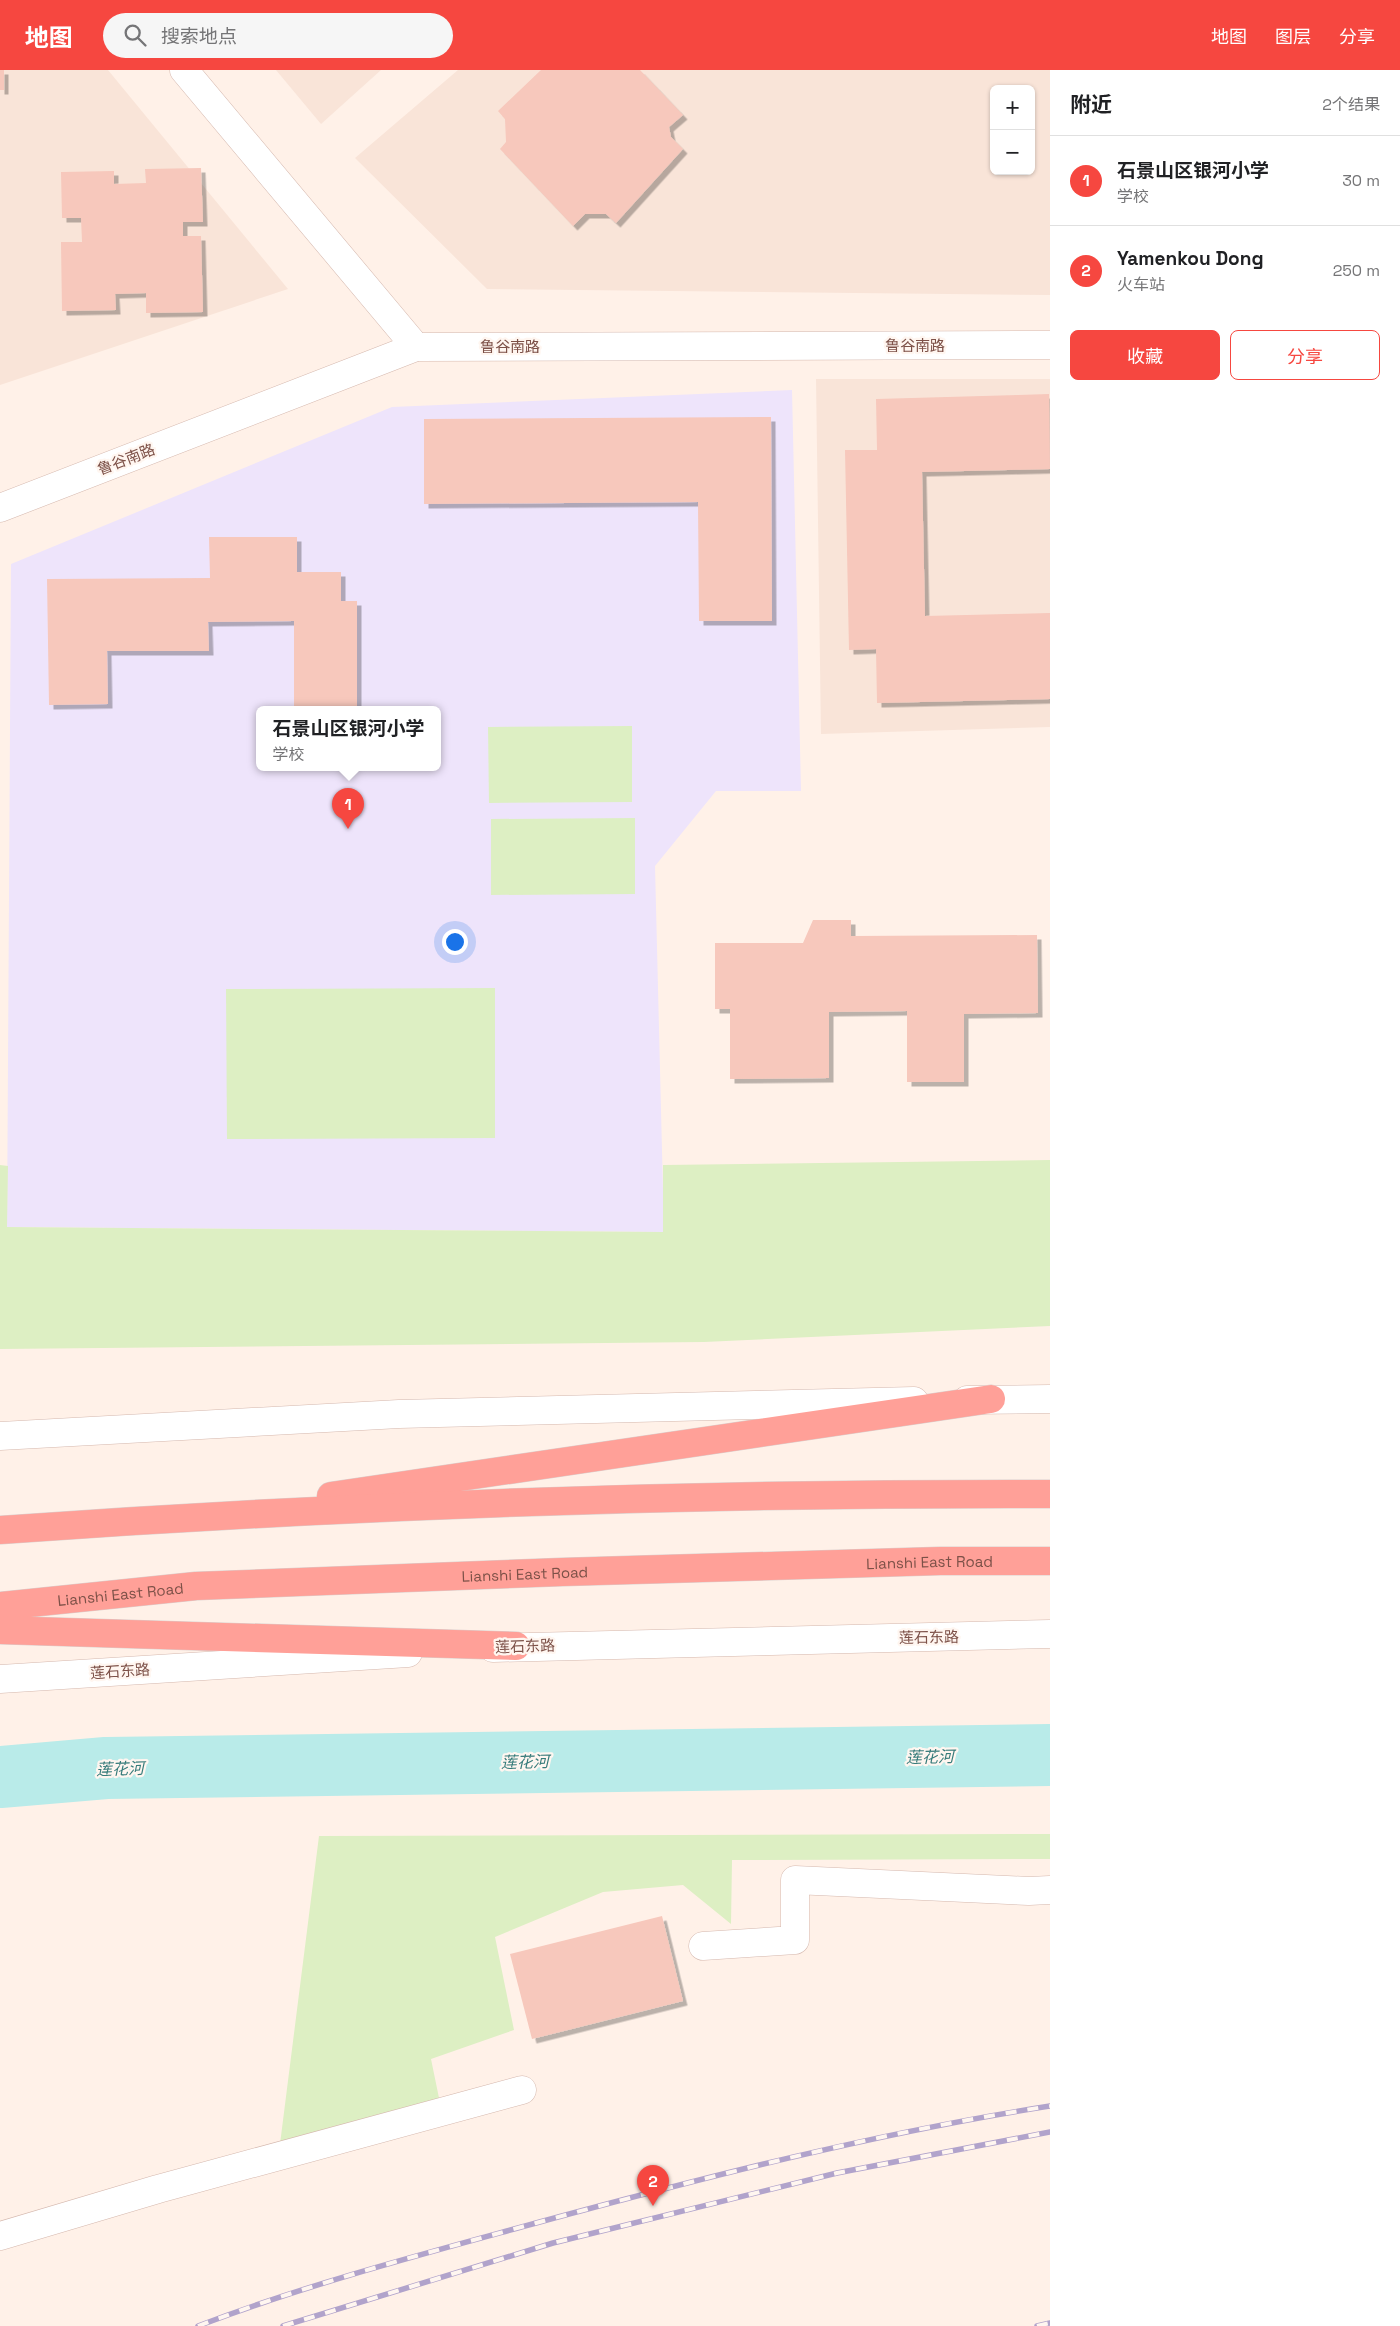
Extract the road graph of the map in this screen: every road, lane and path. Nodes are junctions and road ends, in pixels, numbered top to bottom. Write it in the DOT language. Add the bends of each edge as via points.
graph roads {
  1 [pos="184,70"];
  2 [pos="1050,345"];
  3 [pos="416,347"];
  4 [pos="0,508"];
  5 [pos="991,1399"];
  6 [pos="1050,1399"];
  7 [pos="0,1436"];
  8 [pos="1050,1494"];
  9 [pos="188,1516"];
  10 [pos="0,1530"];
  11 [pos="1050,1561"];
  12 [pos="0,1606"];
  13 [pos="0,1630"];
  14 [pos="1050,1634"];
  15 [pos="516,1646"];
  16 [pos="0,1679"];
  17 [pos="1050,1890"];
  18 [pos="703,1946"];
  19 [pos="522,2090"];
  20 [pos="0,2236"];
  1 -- 3 [label="street"];
  2 -- 3 [label="street, 鲁谷南路"];
  3 -- 4 [label="street, 鲁谷南路"];
  5 -- 6 [label="street"];
  5 -- 7 [label="street" via="399,1414"];
  5 -- 9 [label="highway"];
  8 -- 9 [label="highway" via="940,1493 558,1502"];
  9 -- 10 [label="highway"];
  11 -- 12 [label="highway, Lianshi East Road" via="572,1571 196,1586"];
  13 -- 15 [label="highway"];
  14 -- 15 [label="street, 莲石东路"];
  15 -- 16 [label="street, 莲石东路"];
  17 -- 18 [label="street" via="795,1880 795,1940"];
  19 -- 20 [label="street" via="158,2189"];
}
